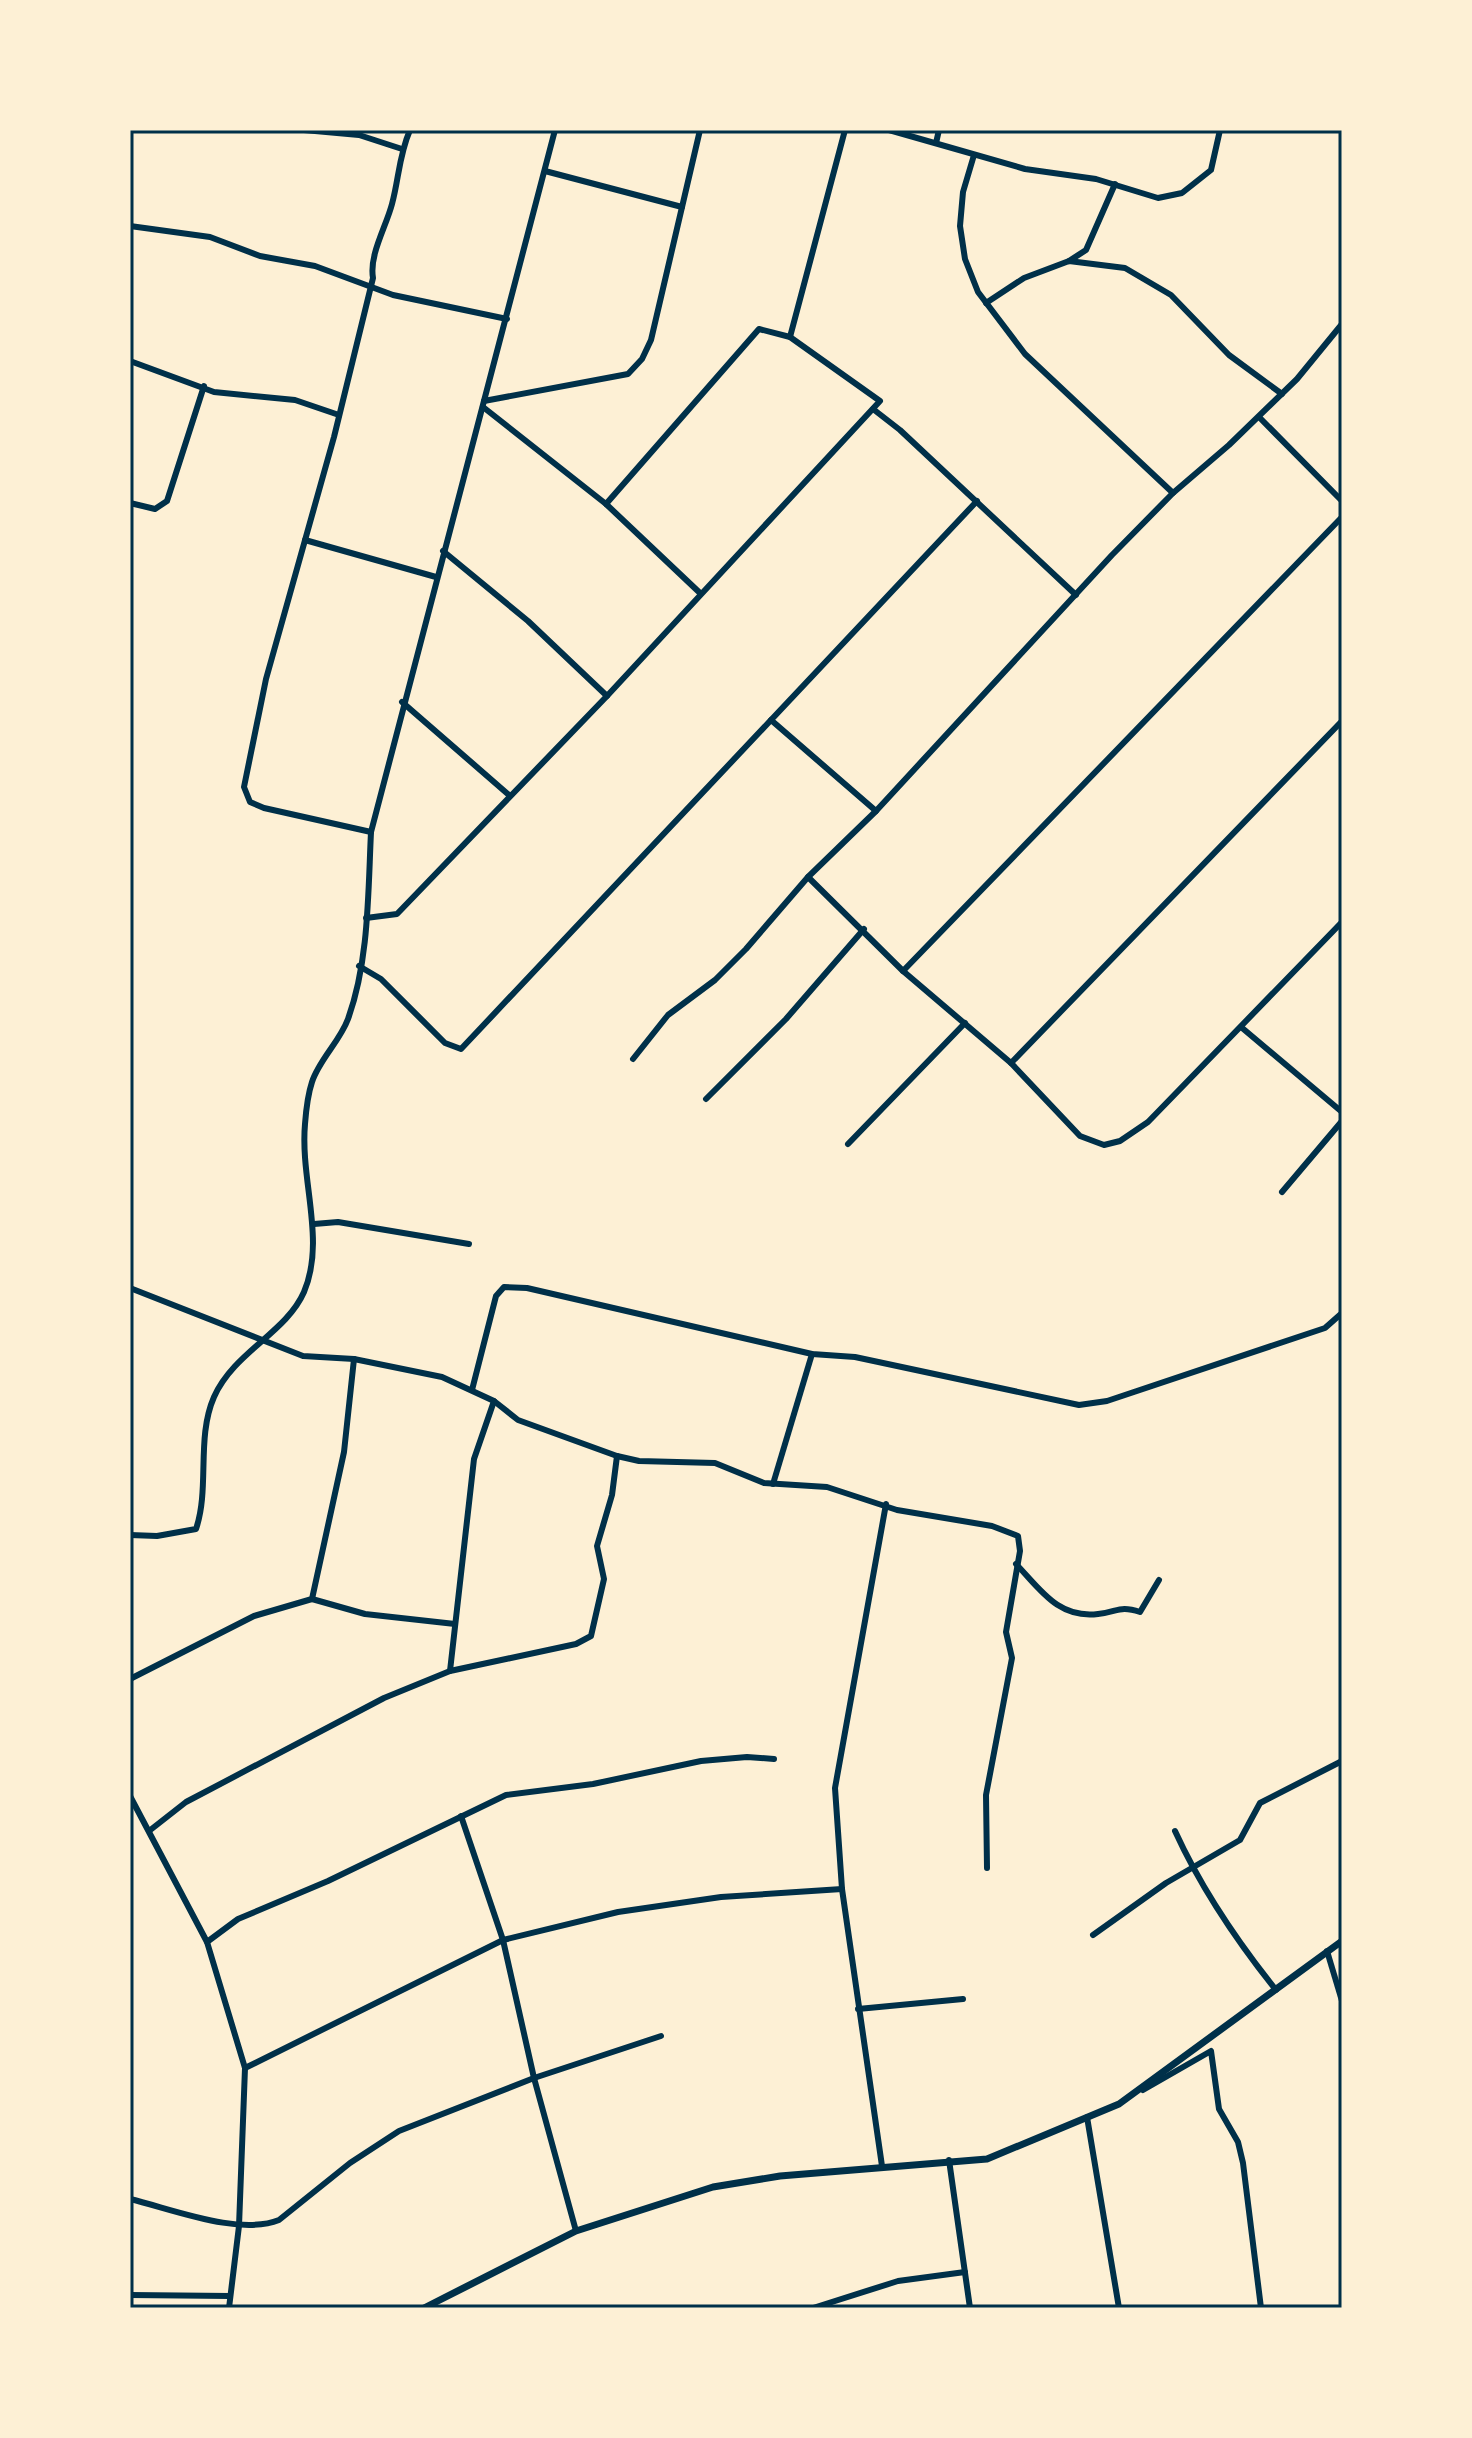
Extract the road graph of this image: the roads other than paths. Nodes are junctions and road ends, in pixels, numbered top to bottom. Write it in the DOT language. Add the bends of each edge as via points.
graph roads {
  1 [pos="304,130"];
  2 [pos="410,130"];
  3 [pos="555,130"];
  4 [pos="700,130"];
  5 [pos="845,130"];
  6 [pos="889,130"];
  7 [pos="939,130"];
  8 [pos="1220,130"];
  9 [pos="936,143"];
  10 [pos="402,149"];
  11 [pos="974,155"];
  12 [pos="545,171"];
  13 [pos="1115,184"];
  14 [pos="682,207"];
  15 [pos="130,226"];
  16 [pos="1069,261"];
  17 [pos="370,288"];
  18 [pos="986,303"];
  19 [pos="507,319"];
  20 [pos="1342,324"];
  21 [pos="790,337"];
  22 [pos="130,361"];
  23 [pos="204,386"];
  24 [pos="1282,394"];
  25 [pos="484,404"];
  26 [pos="873,409"];
  27 [pos="339,415"];
  28 [pos="1259,417"];
  29 [pos="1173,493"];
  30 [pos="1342,499"];
  31 [pos="977,501"];
  32 [pos="130,503"];
  33 [pos="606,504"];
  34 [pos="1342,517"];
  35 [pos="305,540"];
  36 [pos="443,551"];
  37 [pos="436,577"];
  38 [pos="700,593"];
  39 [pos="1076,595"];
  40 [pos="607,696"];
  41 [pos="402,702"];
  42 [pos="771,720"];
  43 [pos="1342,721"];
  44 [pos="509,795"];
  45 [pos="876,811"];
  46 [pos="371,832"];
  47 [pos="808,877"];
  48 [pos="366,918"];
  49 [pos="1342,922"];
  50 [pos="864,929"];
  51 [pos="359,966"];
  52 [pos="903,971"];
  53 [pos="965,1023"];
  54 [pos="1241,1027"];
  55 [pos="633,1059"];
  56 [pos="1011,1063"];
  57 [pos="706,1099"];
  58 [pos="1342,1112"];
  59 [pos="1342,1121"];
  60 [pos="848,1144"];
  61 [pos="1282,1192"];
  62 [pos="314,1224"];
  63 [pos="469,1244"];
  64 [pos="130,1288"];
  65 [pos="1342,1313"];
  66 [pos="259,1340"];
  67 [pos="812,1354"];
  68 [pos="354,1359"];
  69 [pos="472,1390"];
  70 [pos="494,1401"];
  71 [pos="617,1456"];
  72 [pos="773,1484"];
  73 [pos="886,1504"];
  74 [pos="130,1535"];
  75 [pos="1016,1564"];
  76 [pos="1159,1580"];
  77 [pos="312,1599"];
  78 [pos="455,1624"];
  79 [pos="450,1671"];
  80 [pos="130,1679"];
  81 [pos="774,1759"];
  82 [pos="1342,1761"];
  83 [pos="130,1796"];
  84 [pos="461,1816"];
  85 [pos="149,1831"];
  86 [pos="1175,1831"];
  87 [pos="987,1868"];
  88 [pos="1193,1870"];
  89 [pos="842,1889"];
  90 [pos="1093,1935"];
  91 [pos="503,1940"];
  92 [pos="1342,1941"];
  93 [pos="207,1942"];
  94 [pos="1327,1951"];
  95 [pos="1276,1990"];
  96 [pos="963,1999"];
  97 [pos="1342,2001"];
  98 [pos="858,2009"];
  99 [pos="661,2036"];
  100 [pos="245,2068"];
  101 [pos="534,2078"];
  102 [pos="1119,2104"];
  103 [pos="1087,2117"];
  104 [pos="949,2160"];
  105 [pos="882,2166"];
  106 [pos="130,2199"];
  107 [pos="239,2226"];
  108 [pos="576,2231"];
  109 [pos="965,2272"];
  110 [pos="130,2295"];
  111 [pos="230,2296"];
  112 [pos="229,2308"];
  113 [pos="424,2308"];
  114 [pos="813,2308"];
  115 [pos="970,2308"];
  116 [pos="1119,2308"];
  117 [pos="1261,2308"];
  1 -- 10 [label="street" via="359,135"];
  2 -- 10 [label="street"];
  3 -- 12 [label="street"];
  4 -- 14 [label="street"];
  5 -- 21 [label="street"];
  6 -- 9 [label="street"];
  7 -- 9 [label="street"];
  8 -- 13 [label="street" via="1211,170 1182,193 1158,198"];
  9 -- 11 [label="street"];
  10 -- 17 [label="street"];
  11 -- 13 [label="street"];
  11 -- 18 [label="street" via="960,226 965,259"];
  12 -- 14 [label="street"];
  12 -- 19 [label="street"];
  13 -- 16 [label="street" via="1086,250"];
  14 -- 25 [label="street" via="651,340 628,374"];
  15 -- 17 [label="street" via="210,237 260,256 315,266"];
  16 -- 18 [label="street" via="1024,278"];
  16 -- 24 [label="street" via="1125,268 1171,295 1229,355"];
  17 -- 19 [label="street"];
  17 -- 27 [label="street"];
  18 -- 29 [label="street" via="1025,354"];
  19 -- 25 [label="street"];
  20 -- 24 [label="street"];
  21 -- 26 [label="street" via="880,401"];
  21 -- 33 [label="street" via="759,329"];
  22 -- 23 [label="street"];
  23 -- 27 [label="street" via="214,392 295,400"];
  23 -- 32 [label="street" via="167,501 155,509"];
  24 -- 28 [label="street"];
  25 -- 33 [label="street"];
  25 -- 36 [label="street"];
  26 -- 31 [label="street"];
  26 -- 38 [label="street"];
  27 -- 35 [label="street"];
  28 -- 29 [label="street"];
  28 -- 30 [label="street"];
  29 -- 39 [label="street"];
  31 -- 39 [label="street"];
  31 -- 42 [label="street"];
  33 -- 38 [label="street"];
  34 -- 52 [label="street"];
  35 -- 37 [label="street"];
  35 -- 46 [label="street" via="266,679 244,787 250,802 264,808"];
  36 -- 37 [label="street"];
  36 -- 40 [label="street"];
  37 -- 41 [label="street"];
  38 -- 40 [label="street"];
  39 -- 45 [label="street"];
  40 -- 44 [label="street"];
  41 -- 44 [label="street"];
  41 -- 46 [label="street"];
  42 -- 45 [label="street"];
  42 -- 51 [label="street" via="461,1049 445,1043 381,979"];
  43 -- 56 [label="street"];
  44 -- 48 [label="street" via="397,914"];
  45 -- 47 [label="street"];
  46 -- 48 [label="street"];
  47 -- 50 [label="street"];
  47 -- 55 [label="street" via="715,980 668,1015"];
  48 -- 51 [label="street"];
  49 -- 54 [label="street"];
  50 -- 52 [label="street"];
  50 -- 57 [label="street" via="786,1019"];
  51 -- 62 [label="street" via="348,1018 312,1081 305,1168"];
  52 -- 53 [label="street"];
  53 -- 56 [label="street"];
  53 -- 60 [label="street"];
  54 -- 56 [label="street" via="1148,1122 1104,1145 1080,1136"];
  54 -- 58 [label="street"];
  59 -- 61 [label="street"];
  62 -- 63 [label="street" via="338,1222"];
  62 -- 66 [label="street" via="313,1259 304,1291 294,1309"];
  64 -- 66 [label="street"];
  65 -- 67 [label="street" via="1325,1328 1107,1401 1079,1405 855,1357"];
  66 -- 68 [label="street" via="303,1356"];
  66 -- 74 [label="street" via="214,1396 196,1529"];
  67 -- 69 [label="street" via="504,1287 496,1296"];
  67 -- 72 [label="street"];
  68 -- 69 [label="street" via="442,1377"];
  68 -- 77 [label="street" via="344,1452"];
  69 -- 70 [label="street"];
  70 -- 71 [label="street" via="518,1420"];
  70 -- 78 [label="street" via="474,1459"];
  71 -- 72 [label="street" via="715,1463"];
  71 -- 79 [label="street" via="597,1546 604,1579 591,1636 576,1644"];
  72 -- 73 [label="street" via="818,1485"];
  73 -- 75 [label="street" via="1018,1536"];
  73 -- 89 [label="street" via="835,1788"];
  75 -- 76 [label="street" via="1047,1599 1088,1615 1123,1606 1140,1612"];
  75 -- 87 [label="street" via="1006,1632 1012,1658 986,1795"];
  77 -- 78 [label="street" via="365,1614"];
  77 -- 80 [label="street" via="254,1616"];
  78 -- 79 [label="street"];
  79 -- 85 [label="street" via="384,1698 230,1777"];
  81 -- 84 [label="street" via="701,1761 593,1784 516,1793"];
  82 -- 88 [label="street" via="1260,1803 1240,1840"];
  83 -- 85 [label="street"];
  84 -- 91 [label="street"];
  84 -- 93 [label="street" via="246,1915"];
  85 -- 93 [label="street"];
  86 -- 88 [label="street"];
  88 -- 90 [label="street"];
  88 -- 95 [label="street"];
  89 -- 91 [label="street" via="721,1897 618,1912"];
  89 -- 98 [label="street"];
  91 -- 100 [label="street"];
  91 -- 101 [label="street"];
  92 -- 94 [label="street"];
  93 -- 100 [label="street"];
  94 -- 95 [label="street"];
  94 -- 97 [label="street"];
  95 -- 102 [label="street"];
  96 -- 98 [label="street"];
  98 -- 105 [label="street"];
  99 -- 101 [label="street"];
  100 -- 107 [label="street"];
  101 -- 107 [label="street" via="399,2131 279,2220"];
  101 -- 108 [label="street"];
  102 -- 103 [label="street"];
  102 -- 117 [label="street" via="1211,2051 1219,2109 1243,2163"];
  103 -- 104 [label="street" via="987,2159"];
  103 -- 116 [label="street"];
  104 -- 105 [label="street"];
  104 -- 109 [label="street"];
  105 -- 108 [label="street" via="713,2187"];
  106 -- 107 [label="street"];
  107 -- 111 [label="street"];
  108 -- 113 [label="street"];
  109 -- 114 [label="street" via="898,2281"];
  109 -- 115 [label="street"];
  110 -- 111 [label="street"];
  111 -- 112 [label="street"];
}
